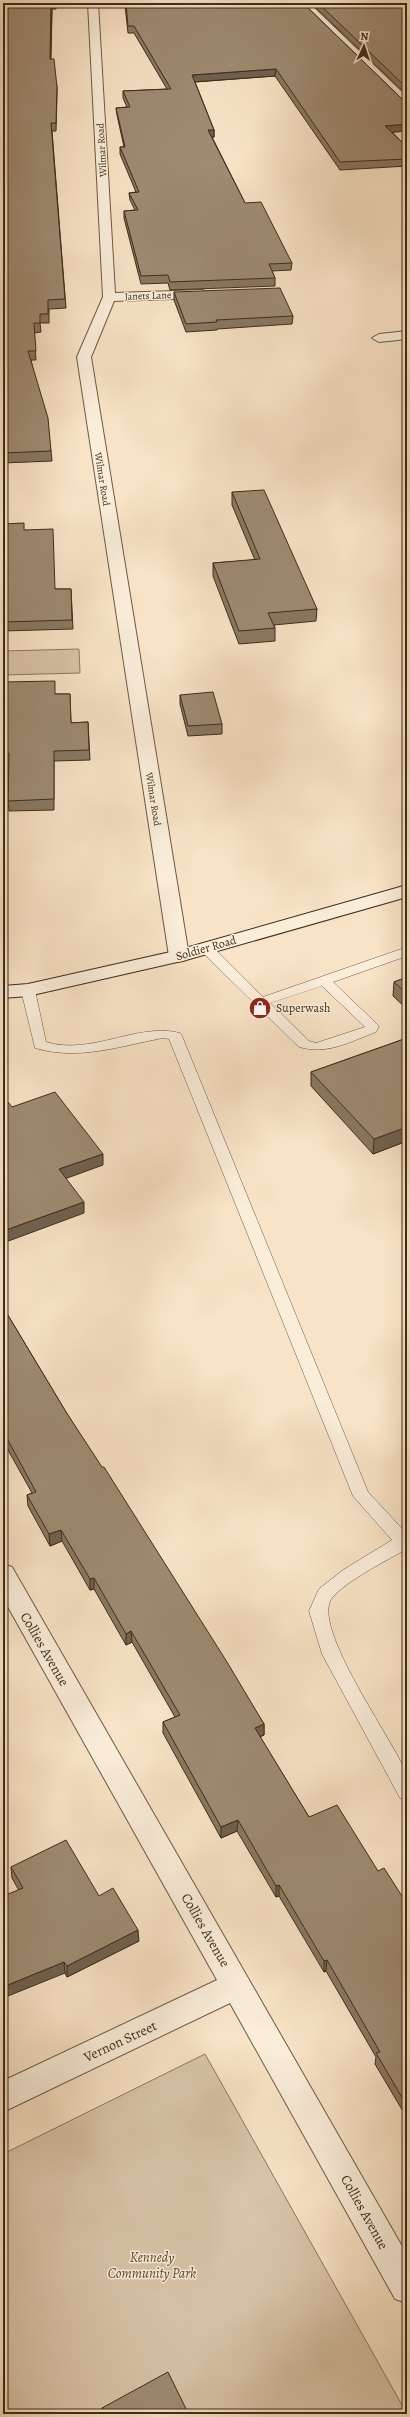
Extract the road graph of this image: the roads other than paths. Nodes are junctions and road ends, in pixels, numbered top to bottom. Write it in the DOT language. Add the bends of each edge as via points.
graph roads {
  1 [pos="93,3"];
  2 [pos="303,3"];
  3 [pos="407,103"];
  4 [pos="219,293"];
  5 [pos="109,296"];
  6 [pos="407,335"];
  7 [pos="379,338"];
  8 [pos="405,895"];
  9 [pos="206,948"];
  10 [pos="407,951"];
  11 [pos="179,956"];
  12 [pos="324,980"];
  13 [pos="28,990"];
  14 [pos="3,992"];
  15 [pos="261,1002"];
  16 [pos="405,1544"];
  17 [pos="3,1574"];
  18 [pos="407,1792"];
  19 [pos="237,1985"];
  20 [pos="3,2097"];
  21 [pos="407,2287"];
  1 -- 5 [label="street, Wilmar Road"];
  2 -- 3 [label="street"];
  4 -- 5 [label="street, Janets Lane"];
  5 -- 11 [label="street, Wilmar Road" via="84,357"];
  6 -- 7 [label="street"];
  8 -- 9 [label="street, Soldier Road"];
  9 -- 11 [label="street, Soldier Road"];
  9 -- 15 [label="lane"];
  10 -- 12 [label="lane"];
  11 -- 13 [label="street, Soldier Road"];
  12 -- 15 [label="lane"];
  12 -- 15 [label="lane" via="369,1022 371,1029 316,1047 304,1044"];
  13 -- 14 [label="street, Soldier Road"];
  13 -- 16 [label="lane" via="40,1045 48,1049 79,1050 156,1035 175,1036 361,1496"];
  16 -- 18 [label="lane" via="349,1575 325,1594 318,1611 331,1654"];
  17 -- 19 [label="street, Collies Avenue"];
  19 -- 20 [label="street, Vernon Street"];
  19 -- 21 [label="street, Collies Avenue"];
}
